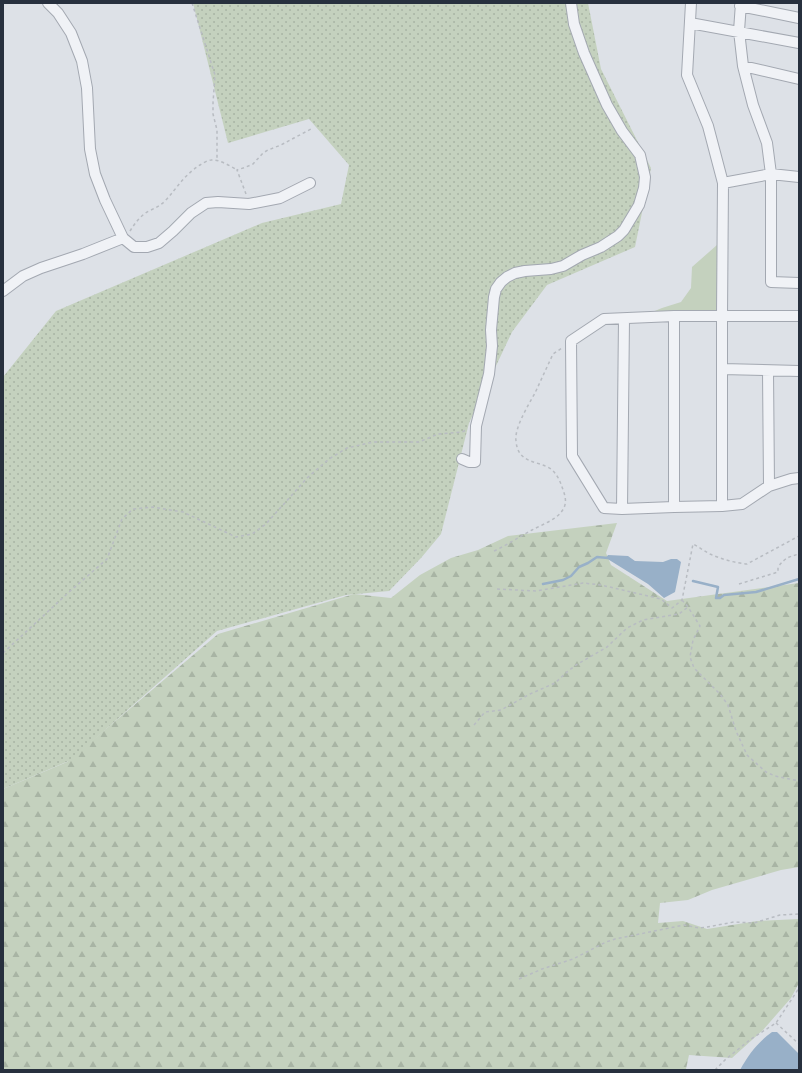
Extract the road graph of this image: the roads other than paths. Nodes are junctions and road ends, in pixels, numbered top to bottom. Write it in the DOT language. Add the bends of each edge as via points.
graph roads {
  1 [pos="48,3"];
  2 [pos="571,3"];
  3 [pos="691,3"];
  4 [pos="741,5"];
  5 [pos="799,18"];
  6 [pos="690,23"];
  7 [pos="738,31"];
  8 [pos="799,43"];
  9 [pos="743,66"];
  10 [pos="799,79"];
  11 [pos="771,174"];
  12 [pos="799,177"];
  13 [pos="310,183"];
  14 [pos="723,183"];
  15 [pos="123,238"];
  16 [pos="799,283"];
  17 [pos="3,291"];
  18 [pos="674,316"];
  19 [pos="722,316"];
  20 [pos="799,316"];
  21 [pos="624,319"];
  22 [pos="722,369"];
  23 [pos="768,371"];
  24 [pos="799,371"];
  25 [pos="462,459"];
  26 [pos="799,478"];
  27 [pos="769,486"];
  28 [pos="722,506"];
  29 [pos="674,507"];
  30 [pos="622,510"];
  1 -- 15 [label="street" via="71,33 82,61 87,88 90,149 95,174 104,200"];
  2 -- 25 [label="street" via="574,24 584,53 607,105 640,155 645,177 644,188 639,205 618,236 562,266 515,273 501,282 496,289 489,374 476,426 475,462"];
  3 -- 6 [label="street"];
  4 -- 5 [label="street"];
  4 -- 7 [label="street"];
  6 -- 7 [label="street"];
  6 -- 14 [label="street" via="687,75 708,126"];
  7 -- 8 [label="street"];
  7 -- 9 [label="street"];
  9 -- 10 [label="street"];
  9 -- 11 [label="street" via="753,105 767,143"];
  11 -- 12 [label="street"];
  11 -- 14 [label="street"];
  11 -- 16 [label="street" via="771,282"];
  13 -- 15 [label="street" via="280,198 249,204 206,203 191,213 159,243 147,247 134,247"];
  14 -- 19 [label="street"];
  15 -- 17 [label="street" via="41,268 23,276"];
  18 -- 19 [label="street"];
  18 -- 21 [label="street"];
  18 -- 29 [label="street"];
  19 -- 20 [label="street"];
  19 -- 22 [label="street"];
  21 -- 30 [label="street"];
  21 -- 30 [label="street" via="604,319 571,341 572,456 604,508"];
  22 -- 23 [label="street"];
  22 -- 28 [label="street"];
  23 -- 24 [label="street"];
  23 -- 27 [label="street"];
  26 -- 27 [label="street"];
  27 -- 28 [label="street" via="742,504"];
  28 -- 29 [label="street"];
  29 -- 30 [label="street"];
}
